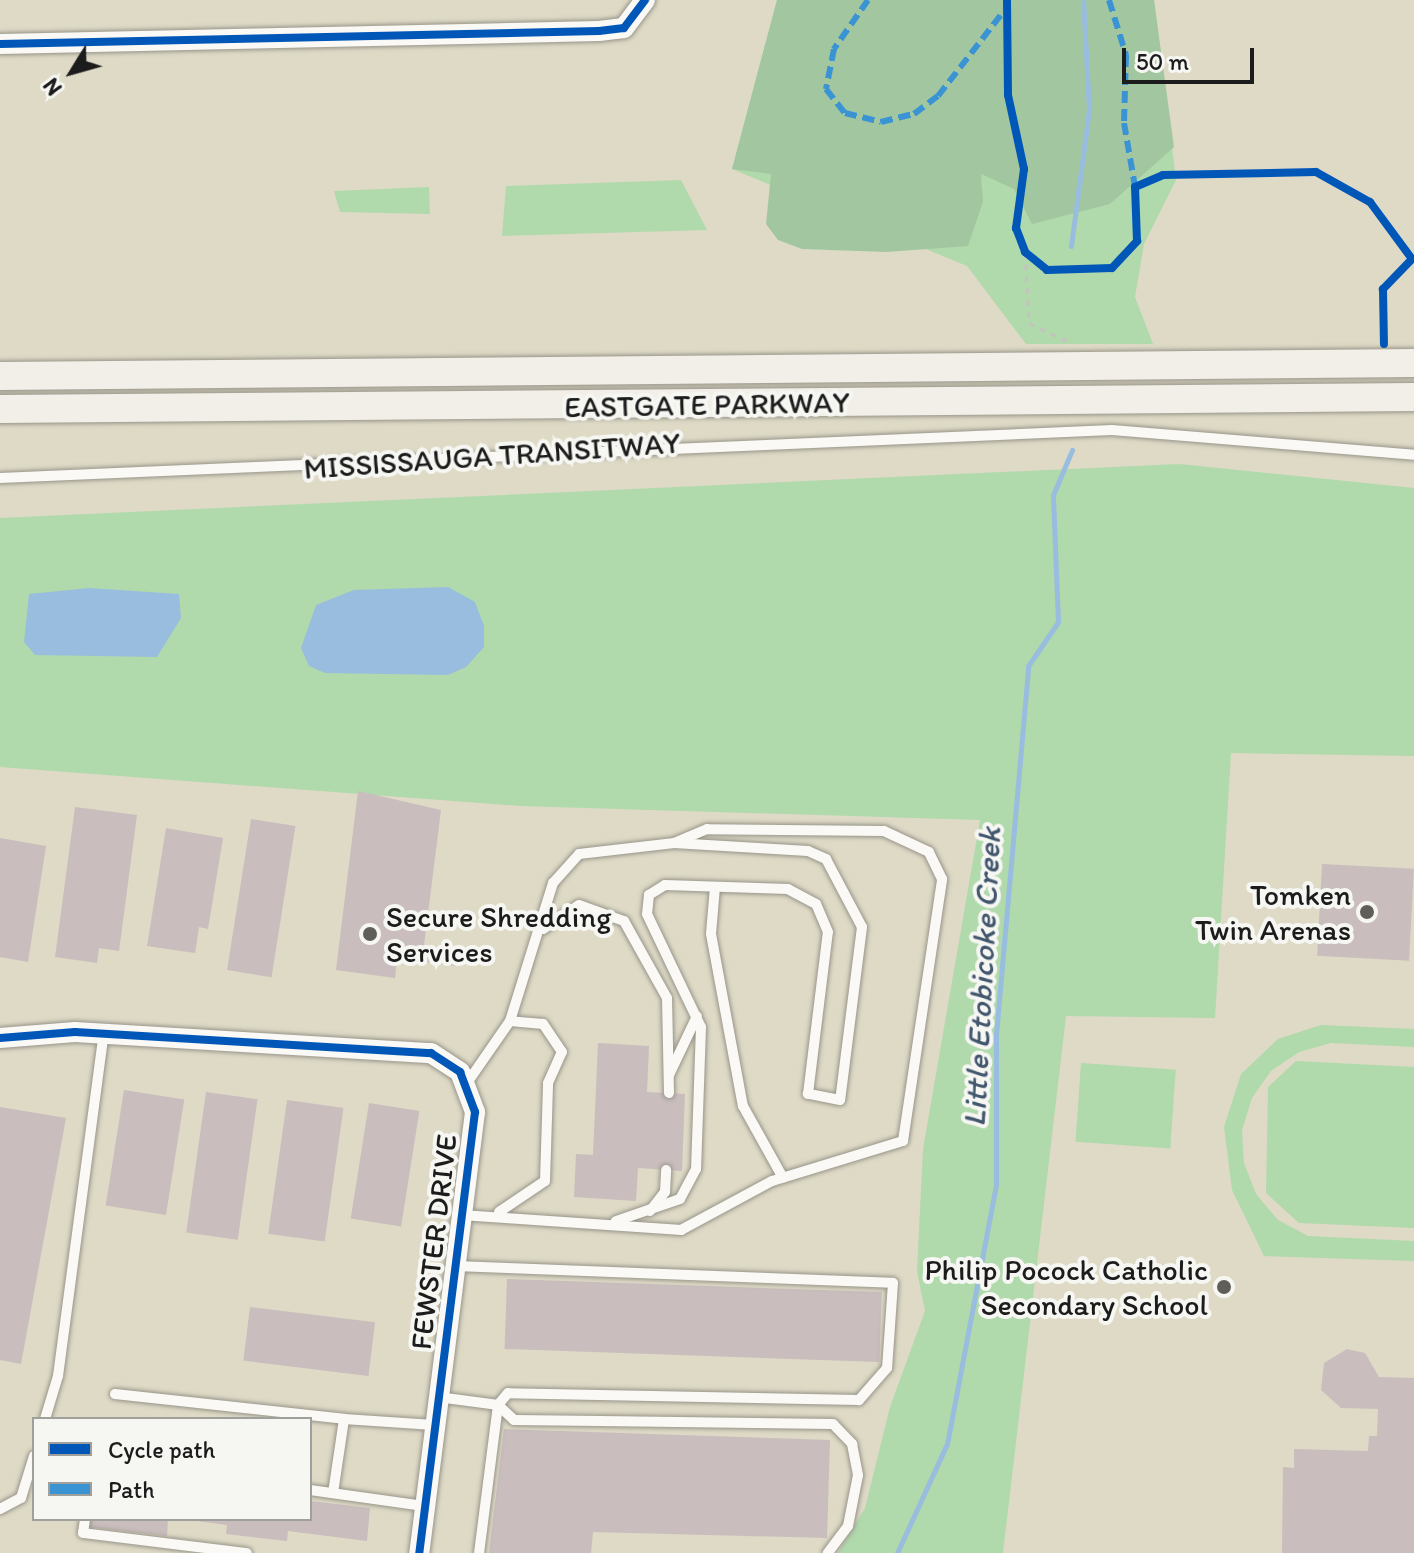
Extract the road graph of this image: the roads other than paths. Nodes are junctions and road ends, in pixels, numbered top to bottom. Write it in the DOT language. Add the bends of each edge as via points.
graph roads {
  1 [pos="645,0"];
  2 [pos="0,44"];
  3 [pos="1414,363"];
  4 [pos="0,376"];
  5 [pos="1414,397"];
  6 [pos="0,409"];
  7 [pos="1414,455"];
  8 [pos="0,478"];
  9 [pos="674,843"];
  10 [pos="715,887"];
  11 [pos="540,933"];
  12 [pos="698,1012"];
  13 [pos="510,1021"];
  14 [pos="104,1033"];
  15 [pos="0,1038"];
  16 [pos="669,1075"];
  17 [pos="467,1083"];
  18 [pos="669,1093"];
  19 [pos="666,1170"];
  20 [pos="783,1178"];
  21 [pos="499,1212"];
  22 [pos="644,1214"];
  23 [pos="461,1215"];
  24 [pos="616,1221"];
  25 [pos="454,1266"];
  26 [pos="115,1394"];
  27 [pos="438,1397"];
  28 [pos="498,1405"];
  29 [pos="46,1417"];
  30 [pos="344,1419"];
  31 [pos="434,1425"];
  32 [pos="32,1462"];
  33 [pos="312,1490"];
  34 [pos="333,1493"];
  35 [pos="424,1506"];
  36 [pos="0,1509"];
  37 [pos="85,1521"];
  38 [pos="247,1553"];
  39 [pos="419,1553"];
  40 [pos="479,1553"];
  41 [pos="828,1553"];
  1 -- 2 [label="street" via="624,28 599,31"];
  3 -- 4 [label="main road, EASTGATE PARKWAY"];
  5 -- 6 [label="main road, EASTGATE PARKWAY"];
  7 -- 8 [label="lane, MISSISSAUGA TRANSITWAY" via="1112,430 1045,431"];
  9 -- 10 [label="lane" via="808,851 832,866 862,927 840,1100 808,1094 825,917 788,889"];
  9 -- 11 [label="lane" via="579,854 553,883"];
  9 -- 20 [label="lane" via="707,829 884,831 917,843 942,879 907,1134 889,1149"];
  10 -- 12 [label="lane" via="665,885 646,901"];
  10 -- 20 [label="lane" via="711,934 743,1106"];
  11 -- 13 [label="lane"];
  11 -- 16 [label="lane" via="579,905 624,921 667,998"];
  12 -- 16 [label="lane"];
  12 -- 22 [label="lane" via="693,1184"];
  13 -- 17 [label="lane"];
  13 -- 21 [label="lane" via="543,1024 562,1052 548,1083 545,1181"];
  14 -- 15 [label="street"];
  14 -- 17 [label="street" via="431,1053"];
  14 -- 29 [label="lane" via="58,1376"];
  16 -- 18 [label="lane"];
  17 -- 23 [label="street, FEWSTER DRIVE" via="475,1112"];
  19 -- 22 [label="lane" via="661,1201"];
  20 -- 24 [label="lane" via="681,1230"];
  21 -- 23 [label="lane"];
  21 -- 24 [label="lane"];
  22 -- 24 [label="lane"];
  23 -- 25 [label="street, FEWSTER DRIVE"];
  25 -- 27 [label="street, FEWSTER DRIVE"];
  25 -- 28 [label="lane" via="893,1283 887,1368 859,1400 518,1390"];
  26 -- 30 [label="lane"];
  27 -- 28 [label="lane"];
  27 -- 31 [label="street, FEWSTER DRIVE"];
  28 -- 40 [label="lane"];
  28 -- 41 [label="lane" via="514,1420 833,1424 852,1444 858,1475 848,1526"];
  30 -- 31 [label="lane"];
  30 -- 34 [label="lane"];
  31 -- 35 [label="street, FEWSTER DRIVE"];
  32 -- 36 [label="lane" via="21,1498"];
  33 -- 34 [label="lane"];
  34 -- 35 [label="lane"];
  35 -- 39 [label="street, FEWSTER DRIVE"];
  37 -- 38 [label="lane" via="83,1533"];
}
